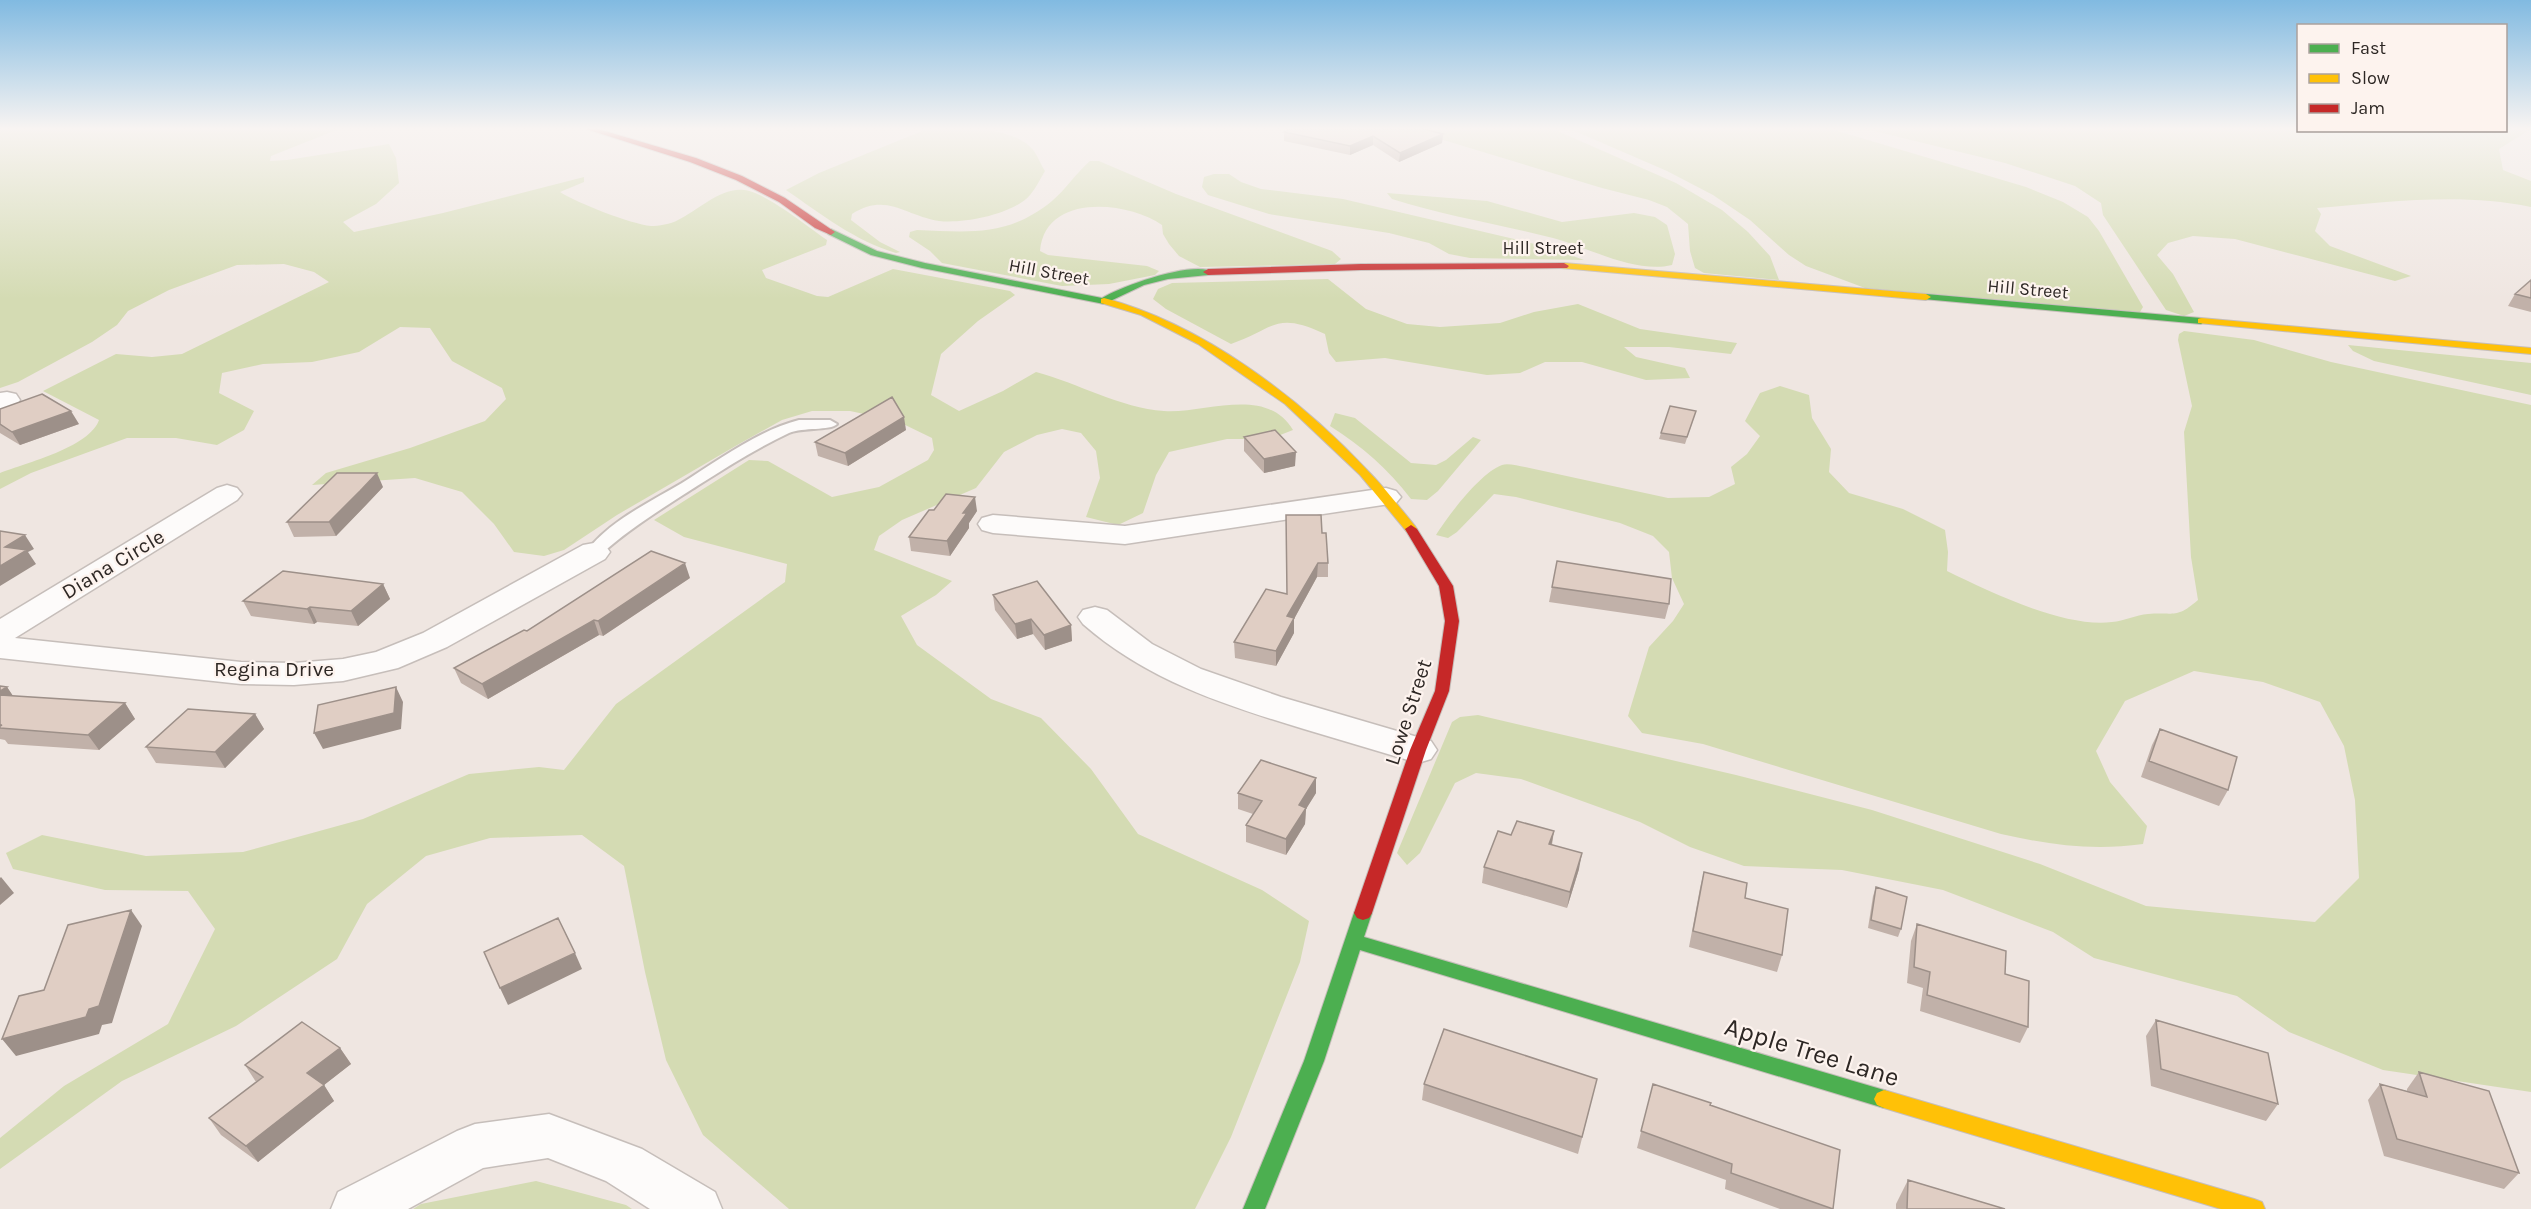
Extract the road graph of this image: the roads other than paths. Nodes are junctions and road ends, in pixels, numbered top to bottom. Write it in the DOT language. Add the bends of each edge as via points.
graph roads {
  1 [pos="754,185"];
  2 [pos="1104,301"];
  3 [pos="2531,351"];
  4 [pos="830,424"];
  5 [pos="227,494"];
  6 [pos="1386,497"];
  7 [pos="993,524"];
  8 [pos="594,552"];
  9 [pos="1095,617"];
  10 [pos="0,633"];
  11 [pos="0,647"];
  12 [pos="1418,750"];
  13 [pos="1356,942"];
  14 [pos="357,1209"];
  15 [pos="696,1209"];
  16 [pos="1254,1209"];
  17 [pos="2254,1209"];
  1 -- 2 [label="street, Hill Street" via="818,226 874,253"];
  2 -- 3 [label="street, Hill Street" via="1119,290 1143,282 1192,273 1581,266"];
  2 -- 6 [label="street, Lowe Street" via="1144,313 1202,342 1289,402"];
  4 -- 8 [label="lane" via="799,424 740,453 623,526"];
  5 -- 10 [label="street, Diana Circle"];
  6 -- 7 [label="street" via="1125,535"];
  6 -- 12 [label="street, Lowe Street" via="1408,524 1446,586 1452,621 1442,691"];
  8 -- 11 [label="street, Regina Drive" via="435,640 386,660 344,670 241,673"];
  9 -- 12 [label="street" via="1114,636 1155,662 1219,691"];
  12 -- 13 [label="street, Lowe Street"];
  13 -- 16 [label="street, Lowe Street" via="1314,1061"];
  13 -- 17 [label="street, Apple Tree Lane"];
  14 -- 15 [label="street" via="475,1147 549,1136 624,1165"];
}
